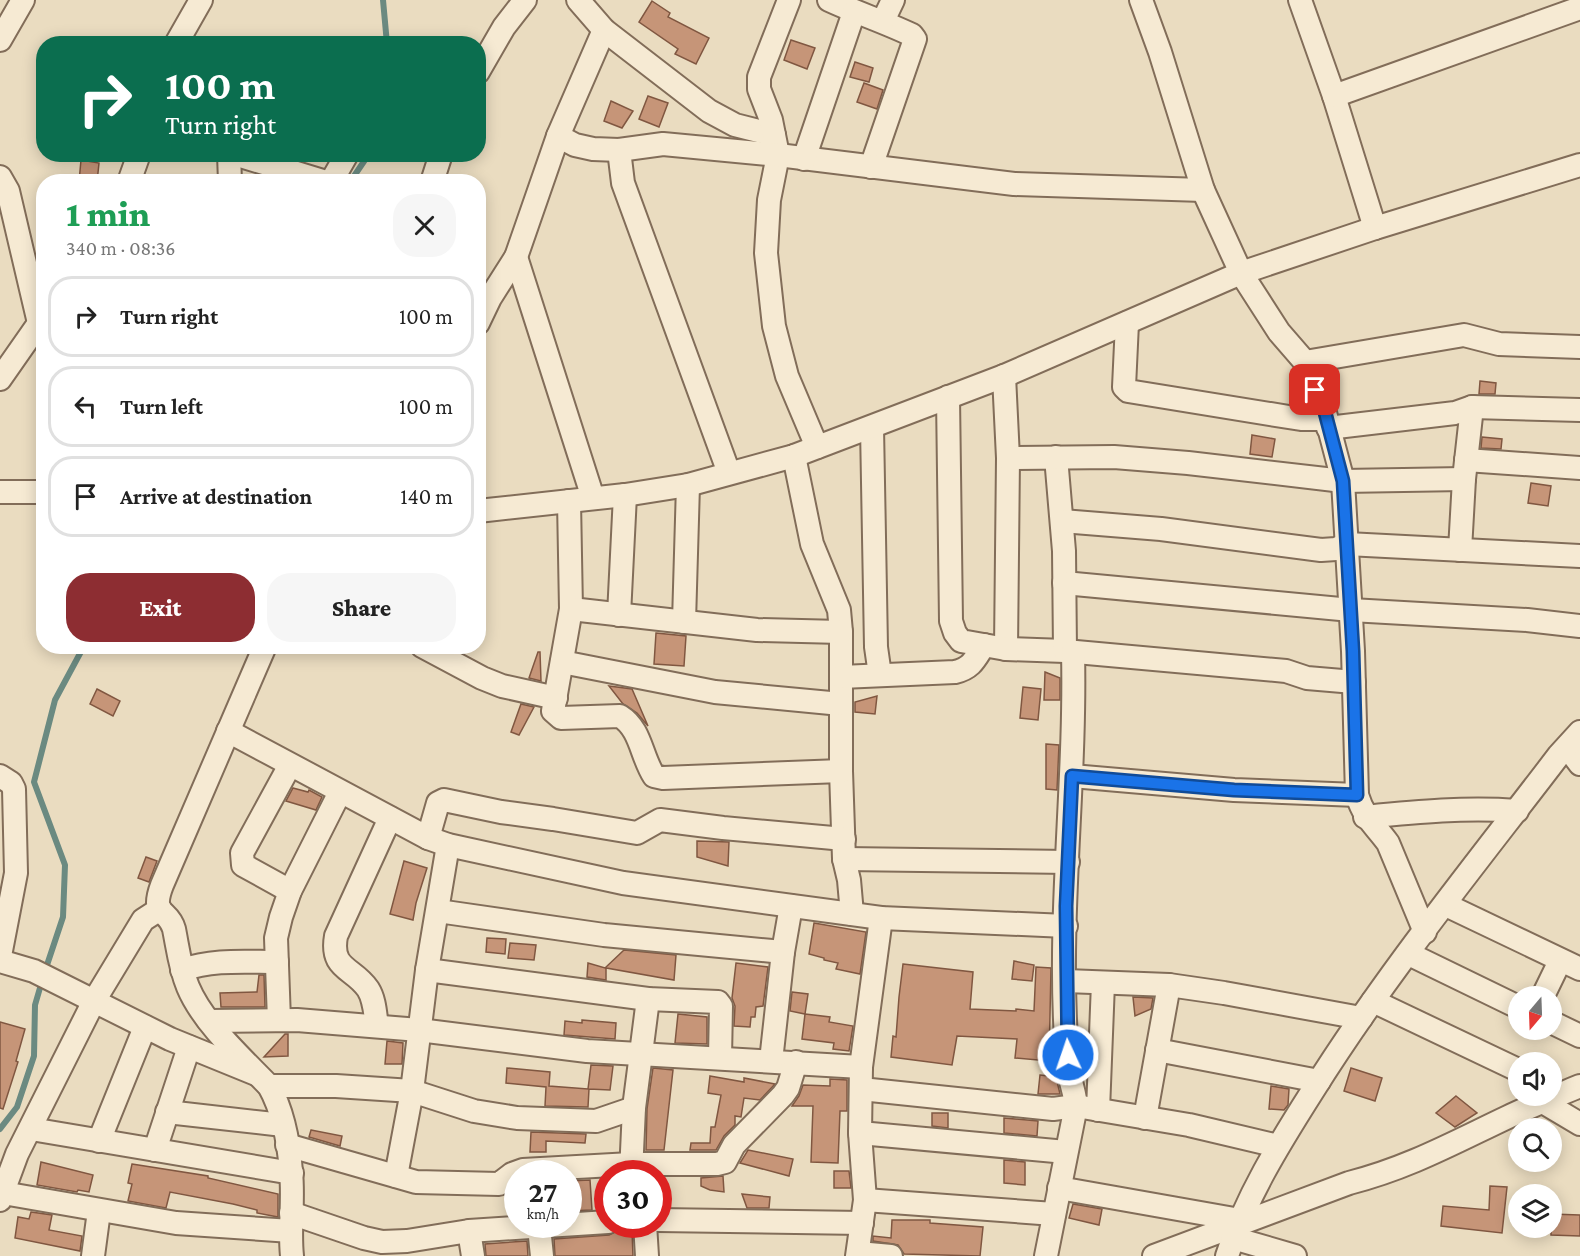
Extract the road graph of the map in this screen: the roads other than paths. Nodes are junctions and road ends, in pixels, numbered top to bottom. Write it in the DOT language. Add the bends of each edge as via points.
graph roads {
  1 [pos="23,0"];
  2 [pos="201,0"];
  3 [pos="525,0"];
  4 [pos="578,0"];
  5 [pos="789,0"];
  6 [pos="832,0"];
  7 [pos="893,0"];
  8 [pos="1140,0"];
  9 [pos="1300,0"];
  10 [pos="1580,8"];
  11 [pos="854,12"];
  12 [pos="884,21"];
  13 [pos="604,30"];
  14 [pos="181,36"];
  15 [pos="0,40"];
  16 [pos="486,58"];
  17 [pos="1334,96"];
  18 [pos="558,136"];
  19 [pos="776,145"];
  20 [pos="619,150"];
  21 [pos="804,159"];
  22 [pos="260,162"];
  23 [pos="1580,165"];
  24 [pos="871,167"];
  25 [pos="300,174"];
  26 [pos="0,177"];
  27 [pos="1203,190"];
  28 [pos="6,205"];
  29 [pos="1375,228"];
  30 [pos="516,257"];
  31 [pos="1241,273"];
  32 [pos="486,290"];
  33 [pos="36,302"];
  34 [pos="1127,322"];
  35 [pos="36,327"];
  36 [pos="1580,347"];
  37 [pos="7,354"];
  38 [pos="1305,362"];
  39 [pos="1004,376"];
  40 [pos="0,379"];
  41 [pos="948,397"];
  42 [pos="1472,407"];
  43 [pos="1580,410"];
  44 [pos="1327,423"];
  45 [pos="872,427"];
  46 [pos="817,447"];
  47 [pos="794,456"];
  48 [pos="1056,457"];
  49 [pos="1008,458"];
  50 [pos="1580,468"];
  51 [pos="1465,470"];
  52 [pos="729,473"];
  53 [pos="1343,481"];
  54 [pos="688,485"];
  55 [pos="0,492"];
  56 [pos="36,492"];
  57 [pos="625,495"];
  58 [pos="593,498"];
  59 [pos="569,501"];
  60 [pos="486,510"];
  61 [pos="1062,521"];
  62 [pos="1347,544"];
  63 [pos="1460,550"];
  64 [pos="1580,556"];
  65 [pos="1064,583"];
  66 [pos="571,609"];
  67 [pos="1351,610"];
  68 [pos="619,615"];
  69 [pos="684,622"];
  70 [pos="1580,626"];
  71 [pos="841,632"];
  72 [pos="984,645"];
  73 [pos="1006,649"];
  74 [pos="1069,652"];
  75 [pos="262,654"];
  76 [pos="438,654"];
  77 [pos="562,662"];
  78 [pos="880,675"];
  79 [pos="841,677"];
  80 [pos="1354,682"];
  81 [pos="556,698"];
  82 [pos="841,704"];
  83 [pos="228,731"];
  84 [pos="1576,748"];
  85 [pos="290,765"];
  86 [pos="841,771"];
  87 [pos="0,776"];
  88 [pos="1072,776"];
  89 [pos="340,792"];
  90 [pos="1357,795"];
  91 [pos="1517,811"];
  92 [pos="1365,817"];
  93 [pos="390,818"];
  94 [pos="438,842"];
  95 [pos="844,849"];
  96 [pos="1068,862"];
  97 [pos="290,891"];
  98 [pos="5,900"];
  99 [pos="1446,905"];
  100 [pos="791,906"];
  101 [pos="160,909"];
  102 [pos="438,910"];
  103 [pos="852,914"];
  104 [pos="881,918"];
  105 [pos="1066,926"];
  106 [pos="1425,933"];
  107 [pos="783,952"];
  108 [pos="1409,954"];
  109 [pos="0,956"];
  110 [pos="0,961"];
  111 [pos="277,962"];
  112 [pos="1570,965"];
  113 [pos="182,970"];
  114 [pos="427,970"];
  115 [pos="1065,981"];
  116 [pos="1103,983"];
  117 [pos="1169,985"];
  118 [pos="1552,986"];
  119 [pos="648,999"];
  120 [pos="94,1001"];
  121 [pos="1508,1002"];
  122 [pos="1367,1010"];
  123 [pos="279,1020"];
  124 [pos="209,1021"];
  125 [pos="376,1026"];
  126 [pos="145,1027"];
  127 [pos="1562,1027"];
  128 [pos="419,1030"];
  129 [pos="1580,1036"];
  130 [pos="189,1047"];
  131 [pos="1157,1050"];
  132 [pos="641,1053"];
  133 [pos="720,1058"];
  134 [pos="771,1061"];
  135 [pos="796,1062"];
  136 [pos="1508,1066"];
  137 [pos="861,1078"];
  138 [pos="263,1080"];
  139 [pos="1319,1081"];
  140 [pos="1580,1086"];
  141 [pos="412,1091"];
  142 [pos="1562,1092"];
  143 [pos="1525,1106"];
  144 [pos="1553,1106"];
  145 [pos="634,1108"];
  146 [pos="1087,1108"];
  147 [pos="167,1112"];
  148 [pos="1145,1118"];
  149 [pos="1580,1124"];
  150 [pos="31,1128"];
  151 [pos="860,1133"];
  152 [pos="285,1135"];
  153 [pos="99,1141"];
  154 [pos="1278,1146"];
  155 [pos="155,1150"];
  156 [pos="1066,1152"];
  157 [pos="631,1160"];
  158 [pos="672,1166"];
  159 [pos="594,1169"];
  160 [pos="292,1173"];
  161 [pos="396,1176"];
  162 [pos="1059,1188"];
  163 [pos="1,1196"];
  164 [pos="865,1200"];
  165 [pos="99,1211"];
  166 [pos="1054,1214"];
  167 [pos="672,1220"];
  168 [pos="291,1222"];
  169 [pos="861,1223"];
  170 [pos="504,1229"];
  171 [pos="469,1231"];
  172 [pos="1234,1235"];
  173 [pos="540,1238"];
  174 [pos="646,1238"];
  175 [pos="857,1255"];
  176 [pos="93,1256"];
  177 [pos="292,1256"];
  178 [pos="472,1256"];
  179 [pos="542,1256"];
  180 [pos="647,1256"];
  181 [pos="891,1256"];
  182 [pos="1046,1256"];
  183 [pos="1154,1256"];
  184 [pos="1294,1256"];
  1 -- 15 [label="street"];
  2 -- 14 [label="street"];
  3 -- 16 [label="street"];
  4 -- 13 [label="street"];
  5 -- 19 [label="street" via="759,77"];
  6 -- 11 [label="street"];
  7 -- 12 [label="street"];
  8 -- 27 [label="street"];
  9 -- 17 [label="street"];
  10 -- 17 [label="street"];
  11 -- 12 [label="street"];
  11 -- 21 [label="street"];
  12 -- 24 [label="street" via="912,35 915,43"];
  13 -- 18 [label="street"];
  13 -- 19 [label="street" via="722,120"];
  17 -- 29 [label="street"];
  18 -- 20 [label="street" via="575,145"];
  18 -- 30 [label="street"];
  19 -- 20 [label="street" via="663,144"];
  19 -- 21 [label="street"];
  19 -- 46 [label="street" via="766,254 774,326 787,375"];
  20 -- 52 [label="street" via="623,183"];
  21 -- 24 [label="street"];
  22 -- 25 [label="street"];
  23 -- 29 [label="street"];
  24 -- 27 [label="street" via="1014,184"];
  26 -- 28 [label="street" via="8,191"];
  27 -- 31 [label="street"];
  28 -- 33 [label="street"];
  29 -- 31 [label="street"];
  30 -- 32 [label="street"];
  30 -- 58 [label="street"];
  31 -- 34 [label="street"];
  31 -- 38 [label="street" via="1279,332"];
  34 -- 39 [label="street"];
  34 -- 44 [label="street" via="1124,387 1128,391"];
  35 -- 37 [label="street"];
  36 -- 38 [label="street" via="1499,344 1464,335"];
  37 -- 40 [label="street"];
  38 -- 44 [label="street"];
  39 -- 41 [label="street"];
  39 -- 49 [label="street"];
  41 -- 45 [label="street"];
  41 -- 72 [label="street" via="951,621 961,641"];
  42 -- 43 [label="street"];
  42 -- 44 [label="street" via="1455,413"];
  42 -- 51 [label="street"];
  44 -- 53 [label="street"];
  45 -- 46 [label="street"];
  45 -- 78 [label="street" via="876,646"];
  46 -- 47 [label="street"];
  47 -- 52 [label="street"];
  47 -- 71 [label="street" via="812,544 839,610"];
  48 -- 49 [label="street"];
  48 -- 53 [label="street" via="1188,463"];
  48 -- 61 [label="street"];
  49 -- 73 [label="street"];
  50 -- 51 [label="street"];
  51 -- 53 [label="street"];
  51 -- 63 [label="street"];
  52 -- 54 [label="street"];
  53 -- 62 [label="street"];
  54 -- 57 [label="street"];
  54 -- 69 [label="street"];
  55 -- 56 [label="street"];
  57 -- 58 [label="street"];
  57 -- 68 [label="street"];
  58 -- 59 [label="street"];
  59 -- 60 [label="street"];
  59 -- 66 [label="street"];
  61 -- 62 [label="street" via="1321,550"];
  61 -- 65 [label="street"];
  62 -- 63 [label="street"];
  62 -- 67 [label="street"];
  63 -- 64 [label="street"];
  65 -- 67 [label="street"];
  65 -- 74 [label="street"];
  66 -- 68 [label="street"];
  66 -- 77 [label="street"];
  67 -- 70 [label="street"];
  67 -- 80 [label="street"];
  68 -- 69 [label="street"];
  69 -- 71 [label="street" via="757,630"];
  71 -- 79 [label="street"];
  72 -- 73 [label="street"];
  72 -- 78 [label="street" via="965,670"];
  73 -- 74 [label="street"];
  74 -- 80 [label="street" via="1286,671 1307,678"];
  74 -- 88 [label="street" via="1074,707"];
  75 -- 83 [label="street"];
  76 -- 81 [label="street" via="502,686"];
  77 -- 81 [label="street"];
  77 -- 82 [label="street" via="715,692"];
  78 -- 79 [label="street"];
  79 -- 82 [label="street"];
  80 -- 90 [label="street"];
  81 -- 86 [label="street" via="553,711 561,718 620,716 629,721 654,776"];
  82 -- 86 [label="street"];
  83 -- 85 [label="street"];
  83 -- 101 [label="street" via="162,885 157,902"];
  84 -- 91 [label="street"];
  85 -- 89 [label="street"];
  85 -- 97 [label="street" via="242,854 243,865"];
  86 -- 95 [label="street"];
  87 -- 98 [label="street" via="12,783 14,789 16,873"];
  88 -- 90 [label="street" via="1234,790"];
  88 -- 96 [label="street"];
  89 -- 93 [label="street"];
  89 -- 97 [label="street"];
  90 -- 92 [label="street"];
  91 -- 92 [label="street" via="1442,810"];
  91 -- 99 [label="street"];
  92 -- 106 [label="street" via="1388,843"];
  93 -- 94 [label="street"];
  93 -- 125 [label="street" via="333,950 337,960 367,988 373,999"];
  94 -- 95 [label="street" via="438,802 444,800 637,833 660,820"];
  94 -- 100 [label="street" via="623,883"];
  94 -- 102 [label="street"];
  95 -- 96 [label="street"];
  95 -- 103 [label="street"];
  96 -- 105 [label="street"];
  97 -- 111 [label="street" via="276,938"];
  98 -- 109 [label="street"];
  99 -- 106 [label="street"];
  99 -- 112 [label="street"];
  100 -- 103 [label="street"];
  100 -- 107 [label="street"];
  101 -- 113 [label="street" via="173,926"];
  101 -- 120 [label="street" via="143,920"];
  102 -- 107 [label="street" via="604,935"];
  102 -- 114 [label="street"];
  103 -- 104 [label="street"];
  104 -- 105 [label="street"];
  104 -- 137 [label="street"];
  105 -- 115 [label="street"];
  106 -- 108 [label="street"];
  107 -- 134 [label="street"];
  108 -- 121 [label="street"];
  108 -- 122 [label="street"];
  110 -- 120 [label="street" via="34,971"];
  111 -- 113 [label="street" via="213,962"];
  111 -- 123 [label="street"];
  112 -- 118 [label="street"];
  113 -- 124 [label="street" via="197,1006"];
  114 -- 119 [label="street"];
  114 -- 128 [label="street"];
  115 -- 116 [label="street"];
  115 -- 146 [label="street" via="1069,1074"];
  116 -- 117 [label="street"];
  116 -- 146 [label="street"];
  117 -- 122 [label="street"];
  117 -- 131 [label="street"];
  119 -- 132 [label="street"];
  119 -- 133 [label="street" via="720,1003"];
  120 -- 126 [label="street"];
  120 -- 150 [label="street"];
  122 -- 136 [label="street"];
  122 -- 139 [label="street"];
  123 -- 124 [label="street"];
  123 -- 125 [label="street"];
  124 -- 138 [label="street"];
  125 -- 128 [label="street"];
  126 -- 130 [label="street"];
  126 -- 153 [label="street"];
  127 -- 129 [label="street"];
  128 -- 132 [label="street" via="587,1051"];
  128 -- 141 [label="street"];
  130 -- 138 [label="street"];
  130 -- 147 [label="street"];
  131 -- 139 [label="street"];
  131 -- 148 [label="street"];
  132 -- 133 [label="street"];
  132 -- 145 [label="street"];
  133 -- 134 [label="street"];
  134 -- 135 [label="street"];
  135 -- 137 [label="street"];
  135 -- 158 [label="street" via="788,1088 734,1145 725,1162"];
  137 -- 146 [label="street" via="1053,1109"];
  137 -- 151 [label="street"];
  138 -- 141 [label="street"];
  138 -- 152 [label="street" via="275,1097"];
  139 -- 154 [label="street"];
  140 -- 142 [label="street"];
  141 -- 145 [label="street" via="474,1111 517,1118 596,1121"];
  141 -- 161 [label="street"];
  143 -- 172 [label="street" via="1416,1162 1349,1183"];
  144 -- 149 [label="street"];
  145 -- 157 [label="street"];
  146 -- 148 [label="street"];
  146 -- 156 [label="street"];
  147 -- 152 [label="street"];
  147 -- 155 [label="street"];
  148 -- 154 [label="street"];
  150 -- 153 [label="street"];
  150 -- 163 [label="street"];
  151 -- 156 [label="street"];
  151 -- 164 [label="street"];
  152 -- 160 [label="street"];
  152 -- 161 [label="street"];
  153 -- 155 [label="street"];
  154 -- 172 [label="street"];
  155 -- 160 [label="street"];
  156 -- 162 [label="street"];
  159 -- 161 [label="street" via="523,1170 499,1184 416,1182"];
  160 -- 168 [label="street"];
  162 -- 166 [label="street"];
  162 -- 172 [label="street"];
  163 -- 165 [label="street"];
  164 -- 166 [label="street"];
  164 -- 169 [label="street"];
  165 -- 168 [label="street" via="201,1226"];
  165 -- 176 [label="street"];
  166 -- 182 [label="street"];
  167 -- 169 [label="street"];
  168 -- 171 [label="street" via="382,1242"];
  168 -- 177 [label="street"];
  169 -- 175 [label="street"];
  170 -- 171 [label="street"];
  171 -- 178 [label="street"];
  172 -- 183 [label="street"];
  172 -- 184 [label="street"];
  173 -- 179 [label="street"];
  174 -- 180 [label="street"];
  175 -- 181 [label="street"];
}
